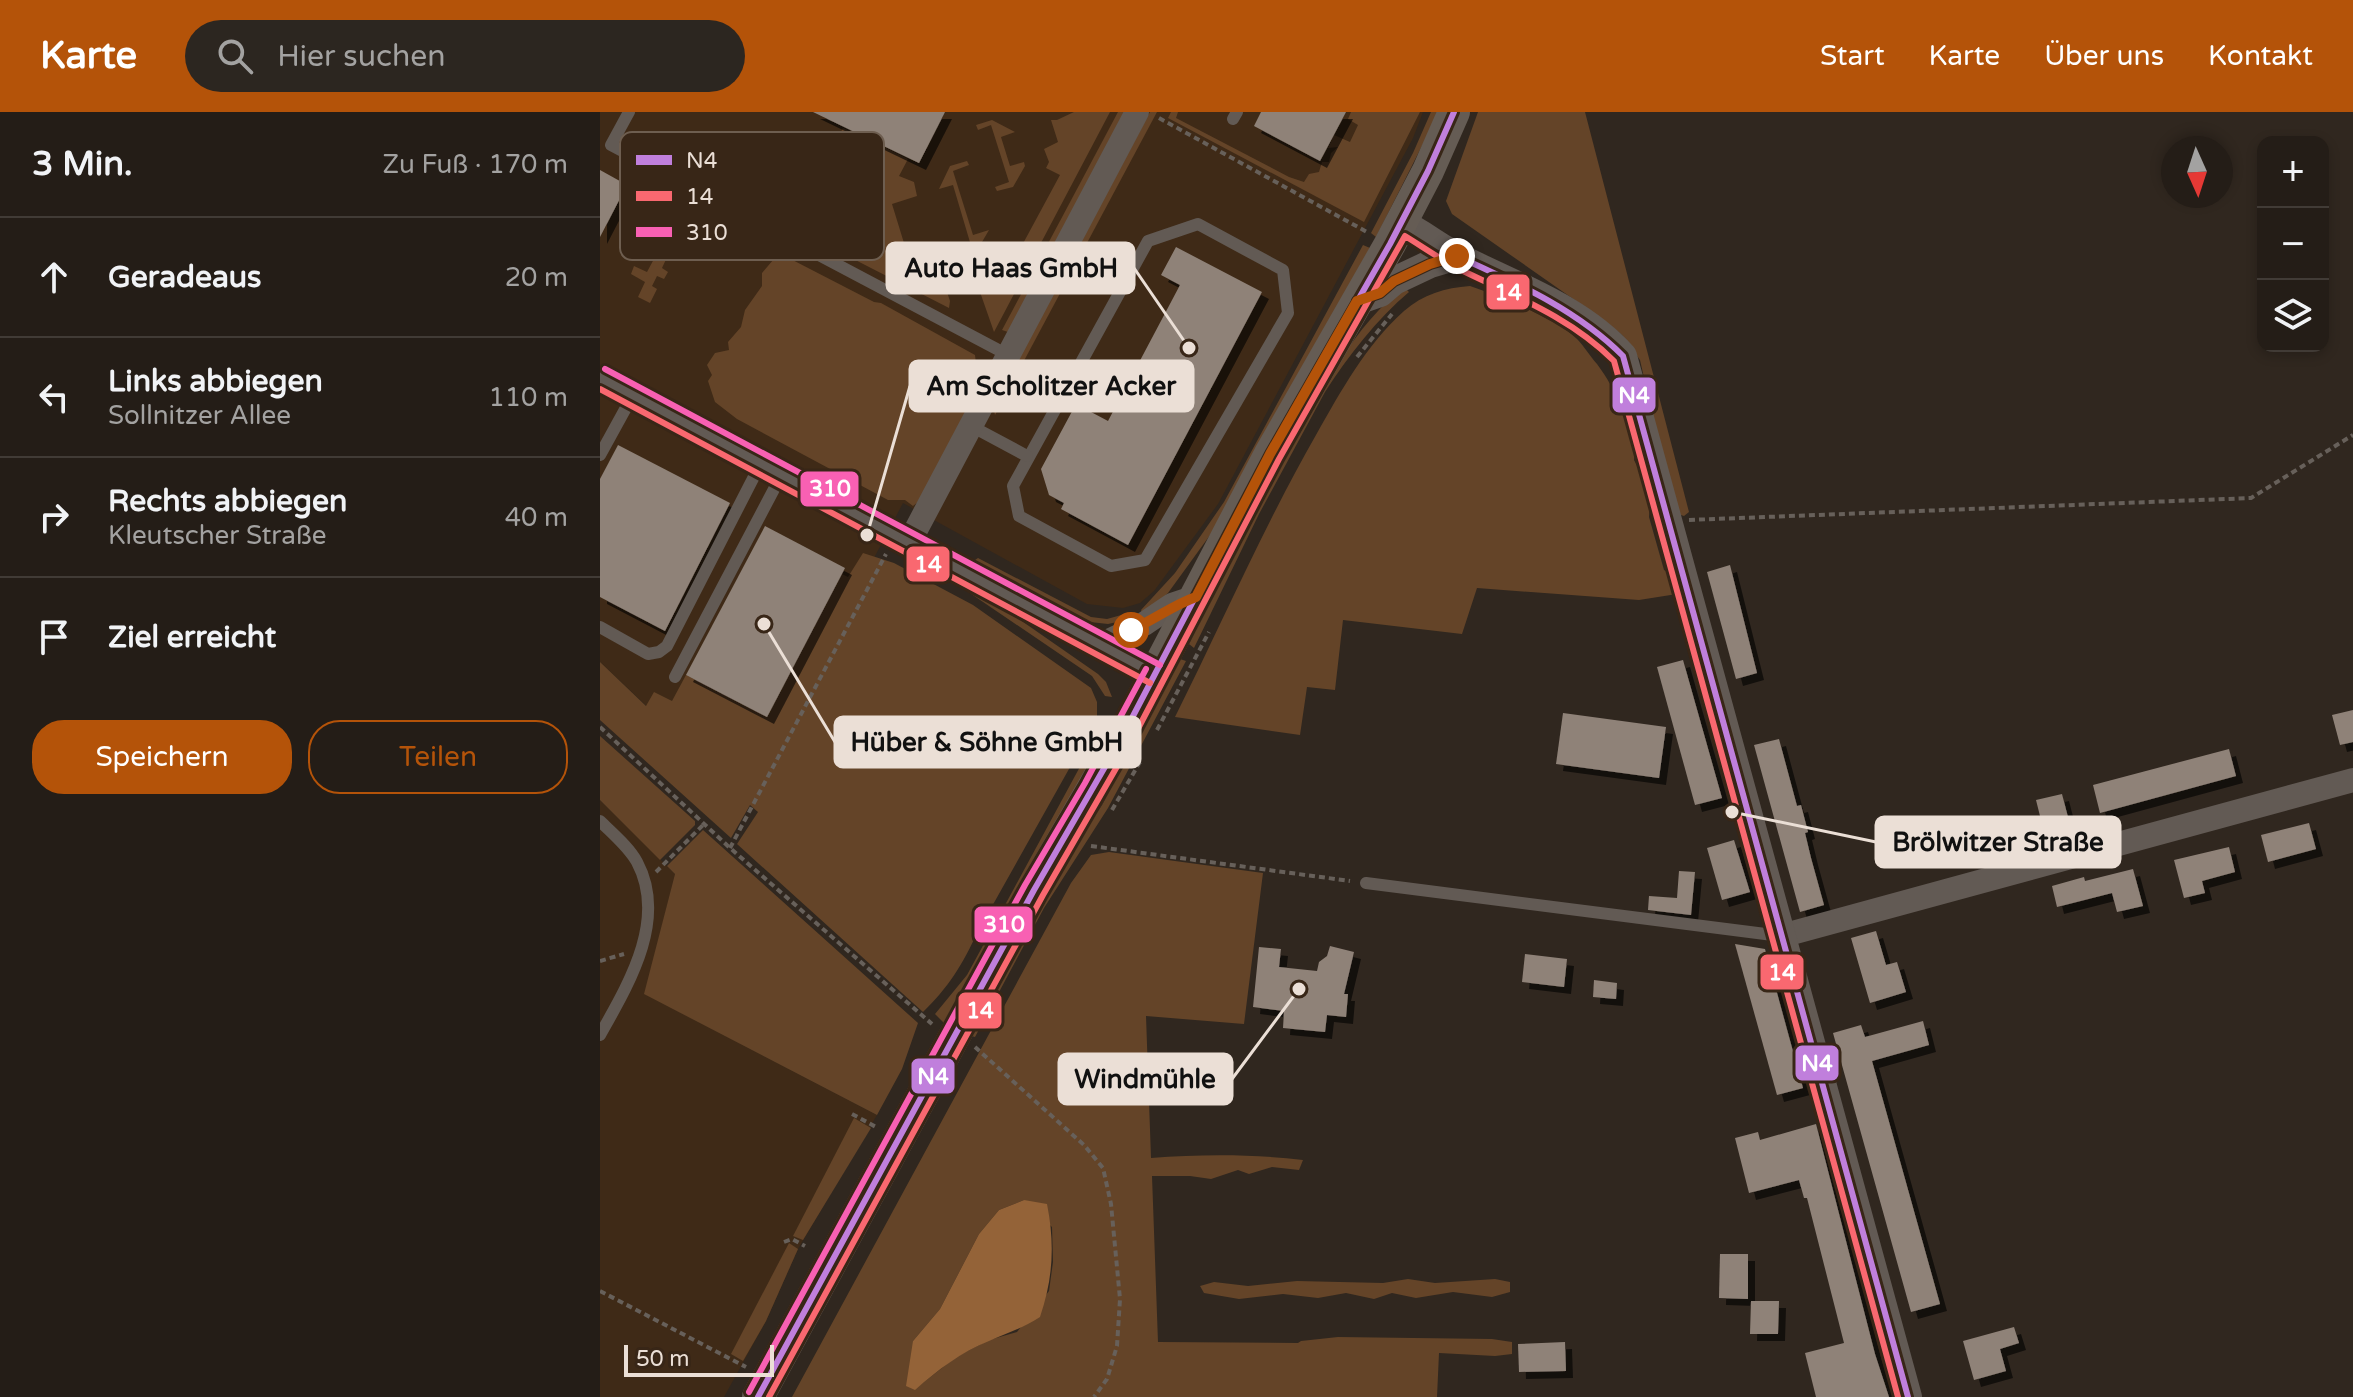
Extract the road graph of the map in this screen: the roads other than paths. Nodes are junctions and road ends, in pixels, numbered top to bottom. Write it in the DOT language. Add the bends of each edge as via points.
graph roads {
  1 [pos="629,112"];
  2 [pos="1454,112"];
  3 [pos="1148,115"];
  4 [pos="620,150"];
  5 [pos="1401,223"];
  6 [pos="1457,256"];
  7 [pos="828,260"];
  8 [pos="1357,301"];
  9 [pos="1008,355"];
  10 [pos="600,378"];
  11 [pos="633,395"];
  12 [pos="971,426"];
  13 [pos="600,455"];
  14 [pos="1027,456"];
  15 [pos="772,468"];
  16 [pos="903,538"];
  17 [pos="1204,610"];
  18 [pos="600,627"];
  19 [pos="1102,644"];
  20 [pos="1155,674"];
  21 [pos="675,677"];
  22 [pos="2353,780"];
  23 [pos="600,821"];
  24 [pos="1366,883"];
  25 [pos="1781,936"];
  26 [pos="600,1035"];
  27 [pos="753,1383"];
  28 [pos="1908,1397"];
  1 -- 4 [label="lane" via="611,145"];
  2 -- 5 [label="main road"];
  3 -- 9 [label="street"];
  5 -- 6 [label="street"];
  5 -- 8 [label="main road"];
  6 -- 8 [label="street"];
  6 -- 25 [label="street" via="1567,312 1607,338 1623,356"];
  7 -- 9 [label="lane"];
  8 -- 17 [label="main road" via="1278,441"];
  9 -- 12 [label="street"];
  10 -- 11 [label="street"];
  11 -- 13 [label="lane"];
  11 -- 15 [label="street"];
  12 -- 14 [label="lane"];
  12 -- 16 [label="street"];
  14 -- 14 [label="lane" via="1013,486 1019,516 1111,566 1145,560 1288,313 1283,270 1198,224 1148,241"];
  15 -- 16 [label="street"];
  15 -- 18 [label="lane" via="667,646 648,654"];
  15 -- 21 [label="lane"];
  16 -- 19 [label="street"];
  17 -- 19 [label="street" via="1172,605"];
  17 -- 20 [label="main road"];
  19 -- 20 [label="street"];
  20 -- 27 [label="main road"];
  22 -- 25 [label="street"];
  23 -- 26 [label="lane" via="636,860 645,883 646,912 634,974"];
  24 -- 25 [label="lane"];
  25 -- 28 [label="street"];
}
